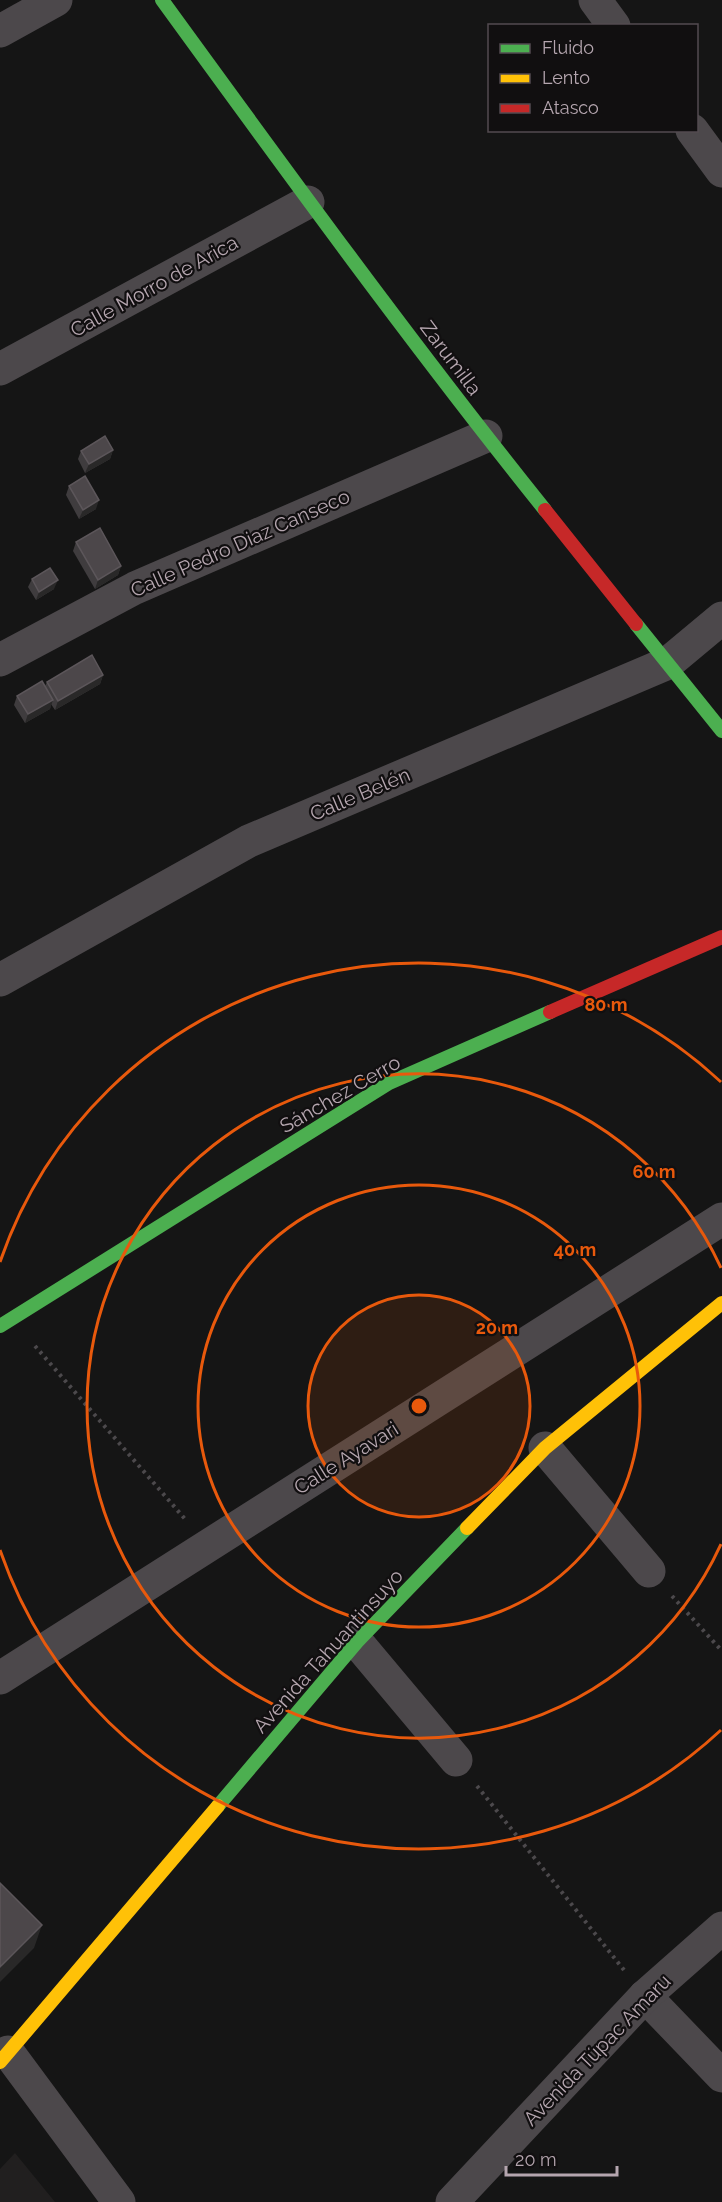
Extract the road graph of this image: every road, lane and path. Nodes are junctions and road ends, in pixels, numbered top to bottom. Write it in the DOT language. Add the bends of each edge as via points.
graph roads {
  1 [pos="56,0"];
  2 [pos="162,0"];
  3 [pos="595,0"];
  4 [pos="613,24"];
  5 [pos="0,31"];
  6 [pos="693,132"];
  7 [pos="722,171"];
  8 [pos="308,202"];
  9 [pos="0,369"];
  10 [pos="486,436"];
  11 [pos="722,618"];
  12 [pos="0,660"];
  13 [pos="668,663"];
  14 [pos="722,731"];
  15 [pos="722,937"];
  16 [pos="0,980"];
  17 [pos="722,1219"];
  18 [pos="722,1303"];
  19 [pos="6,1323"];
  20 [pos="545,1448"];
  21 [pos="208,1546"];
  22 [pos="649,1571"];
  23 [pos="357,1642"];
  24 [pos="722,1651"];
  25 [pos="0,1678"];
  26 [pos="456,1760"];
  27 [pos="722,1928"];
  28 [pos="645,1996"];
  29 [pos="4,2057"];
  30 [pos="722,2076"];
  31 [pos="119,2202"];
  32 [pos="452,2202"];
  1 -- 5 [label="street"];
  2 -- 8 [label="street, Zarumilla"];
  3 -- 4 [label="street"];
  6 -- 7 [label="street"];
  8 -- 9 [label="street, Calle Morro de Arica"];
  8 -- 10 [label="street, Zarumilla"];
  10 -- 12 [label="street, Calle Pedro Diaz Canseco" via="135,588"];
  10 -- 13 [label="street, Zarumilla"];
  11 -- 13 [label="street, Calle Belén"];
  13 -- 14 [label="street, Zarumilla"];
  13 -- 16 [label="street, Calle Belén" via="249,841"];
  15 -- 19 [label="street, Sánchez Cerro" via="389,1083"];
  17 -- 21 [label="street, Calle Ayavari"];
  18 -- 20 [label="street, Avenida Tahuantinsuyo"];
  19 -- 21 [label="path"];
  20 -- 22 [label="street"];
  20 -- 23 [label="street, Avenida Tahuantinsuyo"];
  21 -- 25 [label="street, Calle Ayavari"];
  22 -- 24 [label="path"];
  23 -- 26 [label="street"];
  23 -- 29 [label="street, Avenida Tahuantinsuyo"];
  26 -- 28 [label="path"];
  27 -- 28 [label="street, Avenida Túpac Amaru"];
  28 -- 30 [label="street"];
  28 -- 32 [label="street, Avenida Túpac Amaru"];
  29 -- 31 [label="street"];
}
